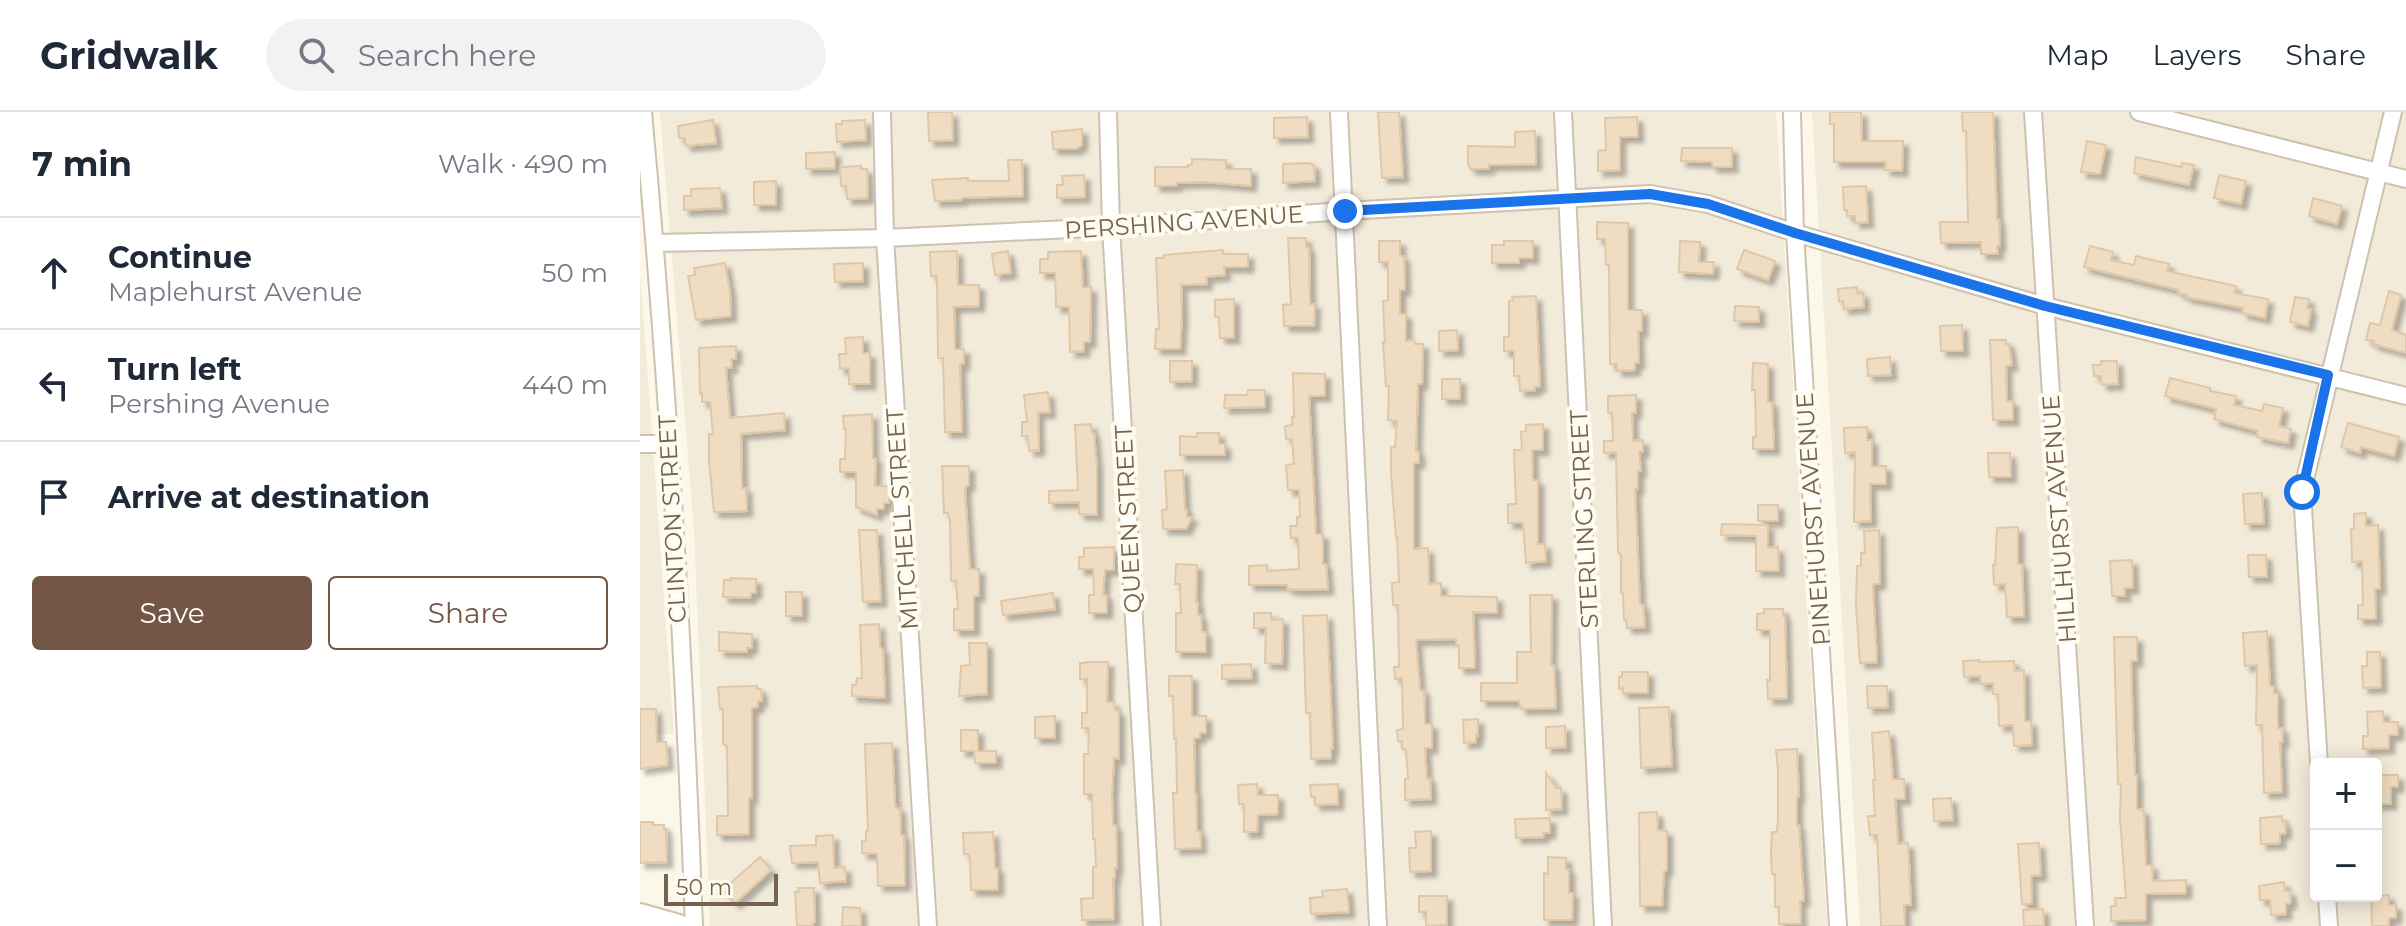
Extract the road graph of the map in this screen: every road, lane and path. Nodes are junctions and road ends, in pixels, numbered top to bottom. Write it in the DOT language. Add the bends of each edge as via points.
graph roads {
  1 [pos="643,112"];
  2 [pos="882,112"];
  3 [pos="1108,112"];
  4 [pos="1339,112"];
  5 [pos="1563,112"];
  6 [pos="1792,112"];
  7 [pos="2033,112"];
  8 [pos="2139,112"];
  9 [pos="2393,112"];
  10 [pos="2378,172"];
  11 [pos="2406,179"];
  12 [pos="1569,198"];
  13 [pos="1345,211"];
  14 [pos="1111,227"];
  15 [pos="1795,233"];
  16 [pos="885,238"];
  17 [pos="655,243"];
  18 [pos="2045,306"];
  19 [pos="2328,375"];
  20 [pos="2406,396"];
  21 [pos="640,444"];
  22 [pos="669,444"];
  23 [pos="2319,758"];
  24 [pos="2327,902"];
  25 [pos="640,915"];
  26 [pos="679,926"];
  27 [pos="694,926"];
  28 [pos="928,926"];
  29 [pos="1152,926"];
  30 [pos="1378,926"];
  31 [pos="1603,926"];
  32 [pos="1838,926"];
  33 [pos="2085,926"];
  34 [pos="2329,926"];
  1 -- 17 [label="street, CLINTON STREET"];
  2 -- 16 [label="street, MITCHELL STREET"];
  3 -- 14 [label="street, QUEEN STREET"];
  4 -- 13 [label="street"];
  5 -- 12 [label="street, STERLING STREET"];
  6 -- 15 [label="street, PINEHURST AVENUE"];
  7 -- 18 [label="street, HILLHURST AVENUE"];
  8 -- 10 [label="street"];
  9 -- 10 [label="street"];
  10 -- 11 [label="street"];
  10 -- 19 [label="street"];
  12 -- 13 [label="street, PERSHING AVENUE"];
  12 -- 15 [label="street, PERSHING AVENUE" via="1650,194 1708,204"];
  12 -- 31 [label="street, STERLING STREET"];
  13 -- 14 [label="street, PERSHING AVENUE"];
  13 -- 30 [label="street"];
  14 -- 16 [label="street, PERSHING AVENUE"];
  14 -- 29 [label="street, QUEEN STREET"];
  15 -- 18 [label="street, PERSHING AVENUE"];
  15 -- 32 [label="street, PINEHURST AVENUE"];
  16 -- 17 [label="street, PERSHING AVENUE"];
  16 -- 28 [label="street, MITCHELL STREET"];
  17 -- 22 [label="street, CLINTON STREET"];
  18 -- 19 [label="street, PERSHING AVENUE"];
  18 -- 33 [label="street, HILLHURST AVENUE"];
  19 -- 20 [label="street, PERSHING AVENUE"];
  19 -- 23 [label="street" via="2302,492"];
  21 -- 22 [label="street"];
  22 -- 27 [label="street, CLINTON STREET"];
  24 -- 34 [label="street"];
  25 -- 26 [label="main road"];
}
